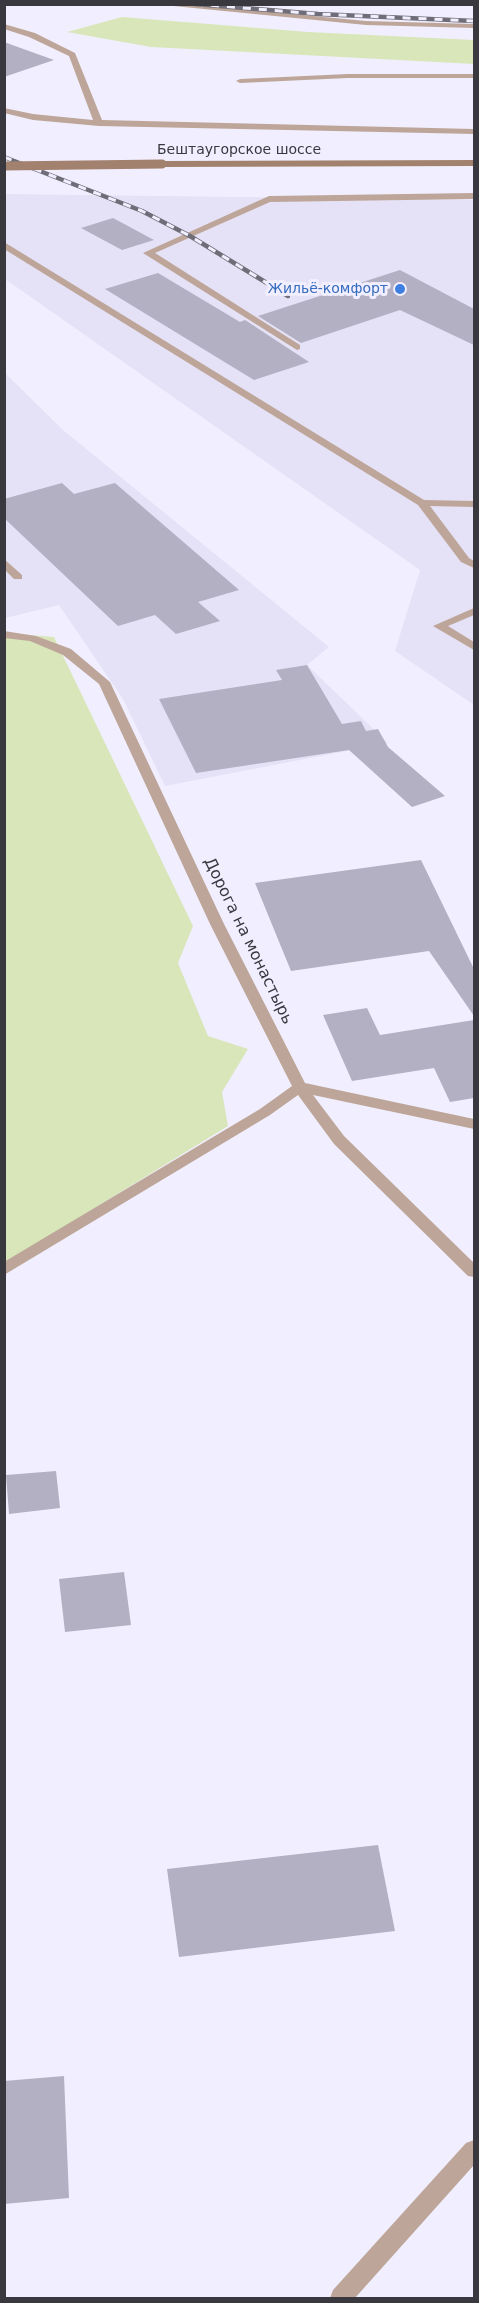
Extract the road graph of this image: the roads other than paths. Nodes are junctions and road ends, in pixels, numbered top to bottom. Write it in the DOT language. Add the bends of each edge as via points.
graph roads {
  1 [pos="158,4"];
  2 [pos="4,26"];
  3 [pos="474,26"];
  4 [pos="474,76"];
  5 [pos="240,81"];
  6 [pos="4,110"];
  7 [pos="99,123"];
  8 [pos="474,132"];
  9 [pos="474,163"];
  10 [pos="4,166"];
  11 [pos="474,196"];
  12 [pos="4,245"];
  13 [pos="297,347"];
  14 [pos="422,504"];
  15 [pos="474,504"];
  16 [pos="4,562"];
  17 [pos="474,565"];
  18 [pos="18,577"];
  19 [pos="474,611"];
  20 [pos="4,634"];
  21 [pos="474,647"];
  22 [pos="300,1087"];
  23 [pos="474,1124"];
  24 [pos="4,1270"];
  25 [pos="474,1272"];
  26 [pos="474,2150"];
  27 [pos="341,2298"];
  1 -- 3 [label="street" via="366,23"];
  2 -- 7 [label="street" via="72,55"];
  4 -- 5 [label="street"];
  6 -- 7 [label="street" via="33,117"];
  7 -- 8 [label="street"];
  9 -- 10 [label="main road, Бештаугорское шоссе, bridge"];
  11 -- 13 [label="street" via="269,199 148,254"];
  12 -- 14 [label="street"];
  14 -- 15 [label="street"];
  14 -- 17 [label="street" via="465,560"];
  16 -- 18 [label="street"];
  19 -- 21 [label="street" via="439,626"];
  20 -- 22 [label="street, Дорога на монастырь" via="32,638 68,652 104,682"];
  22 -- 23 [label="street"];
  22 -- 24 [label="street"];
  22 -- 25 [label="street, Дорога на монастырь" via="339,1140"];
  26 -- 27 [label="street"];
}
